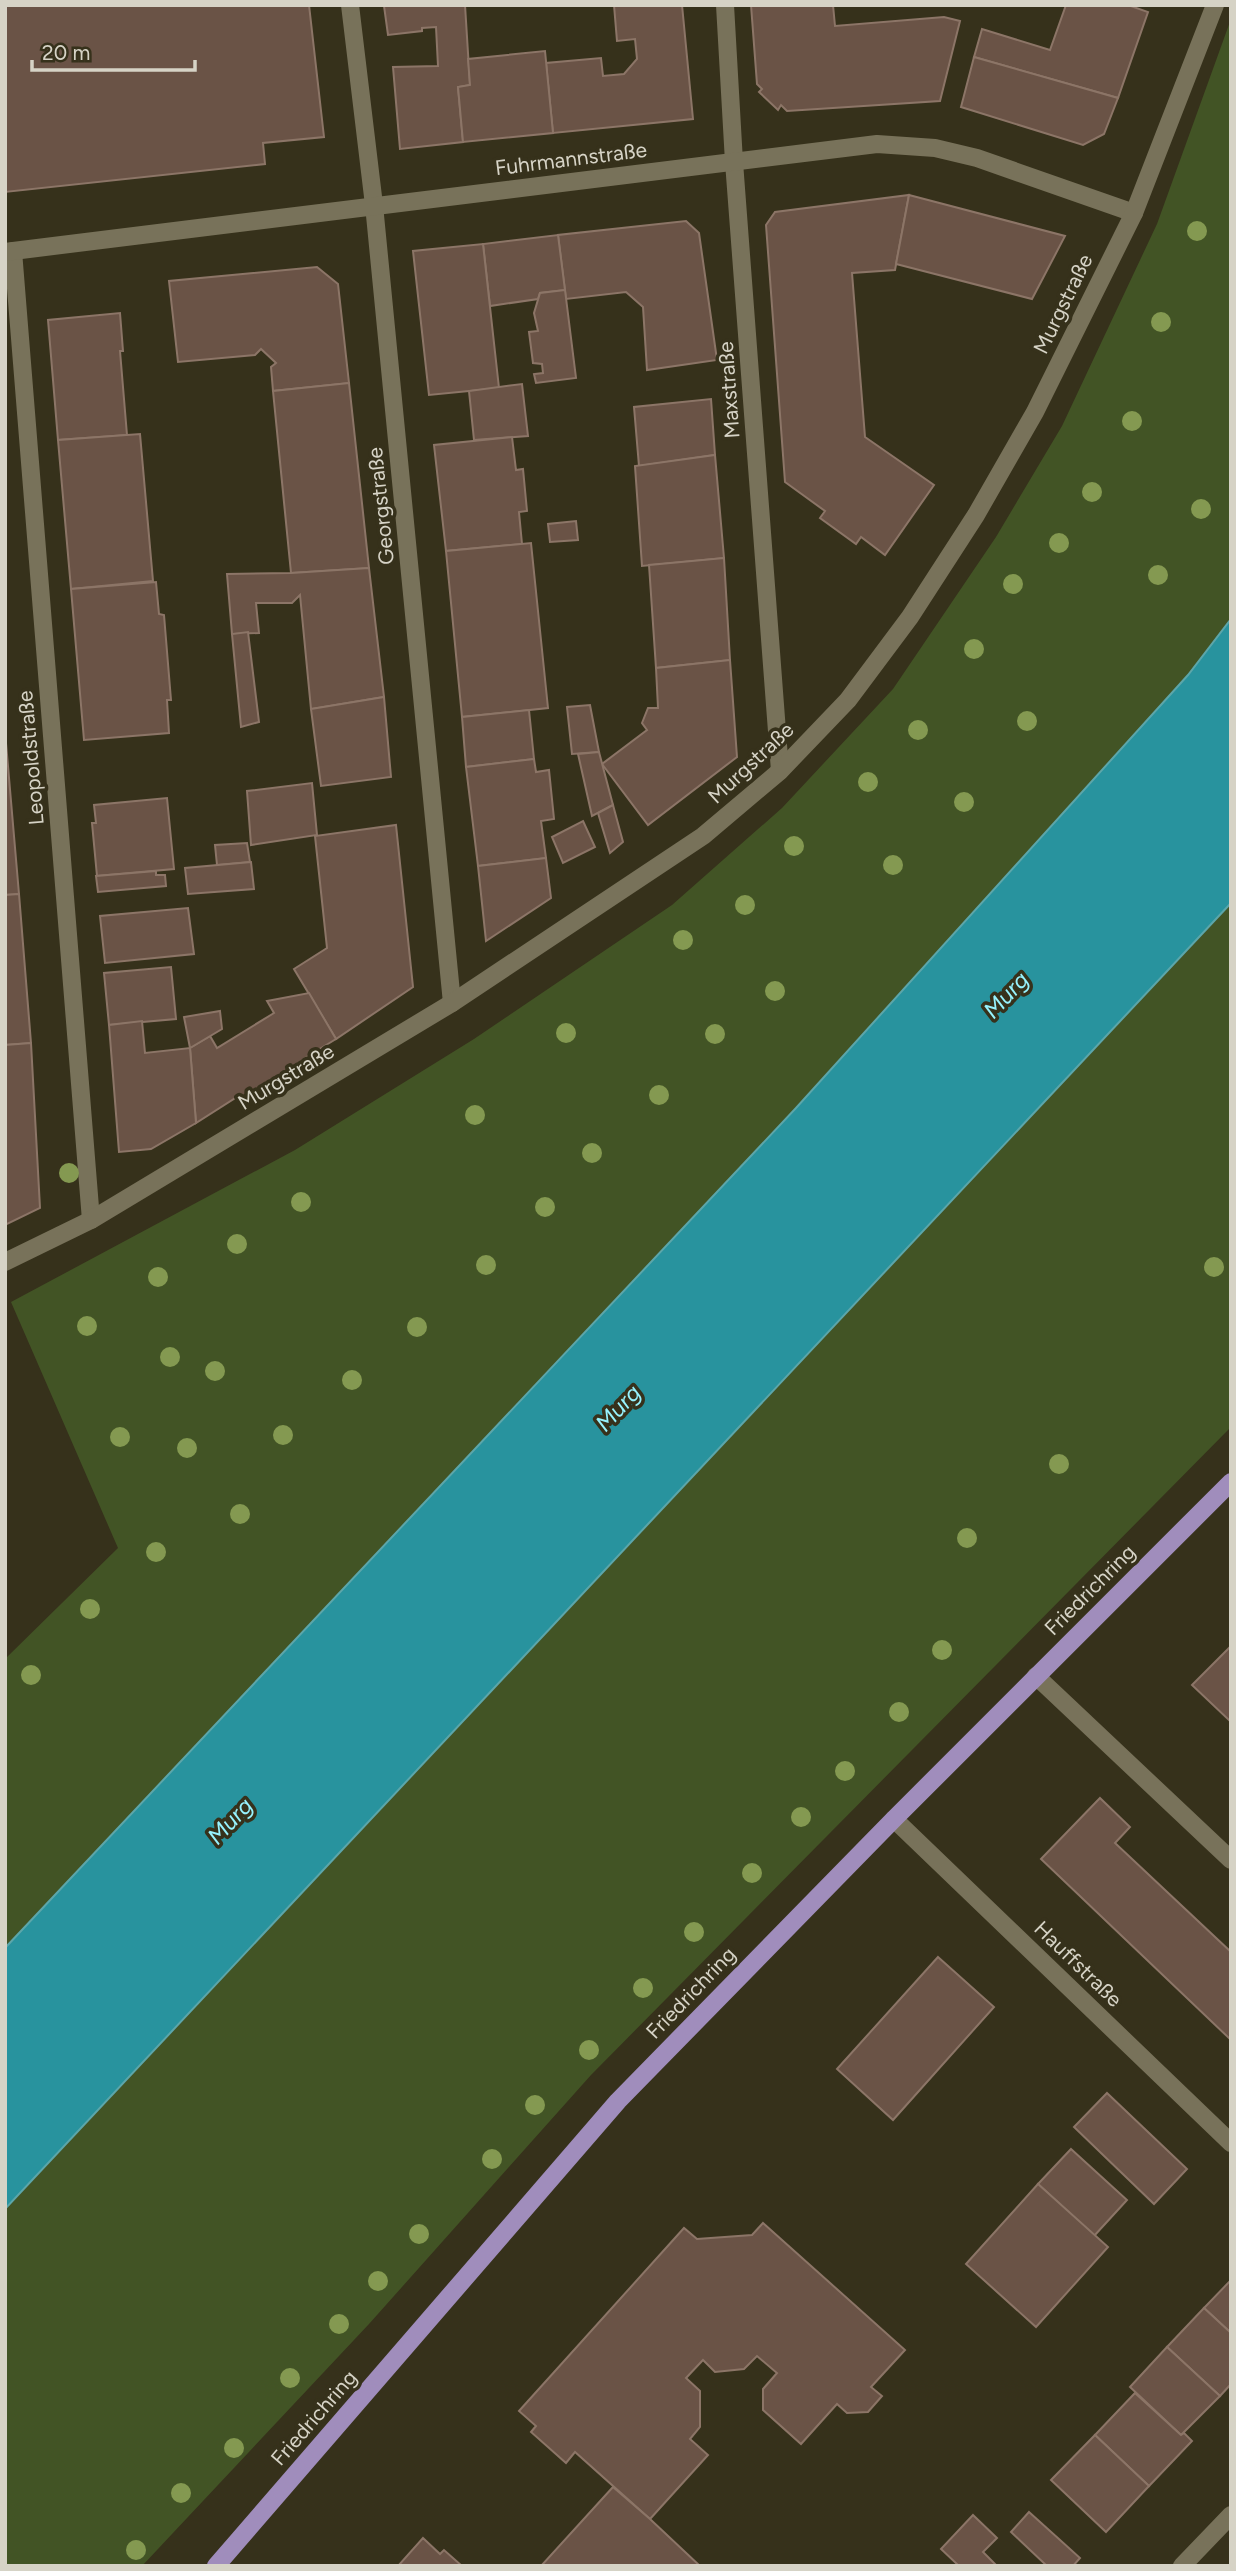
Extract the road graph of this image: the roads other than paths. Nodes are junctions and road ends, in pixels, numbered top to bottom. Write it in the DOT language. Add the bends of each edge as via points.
graph roads {
  1 [pos="350,5"];
  2 [pos="724,5"];
  3 [pos="1216,5"];
  4 [pos="734,162"];
  5 [pos="374,205"];
  6 [pos="1134,213"];
  7 [pos="9,251"];
  8 [pos="780,771"];
  9 [pos="452,1003"];
  10 [pos="91,1220"];
  11 [pos="5,1262"];
  12 [pos="1231,1482"];
  13 [pos="1036,1676"];
  14 [pos="894,1819"];
  15 [pos="1231,1860"];
  16 [pos="1231,2143"];
  17 [pos="1231,2515"];
  18 [pos="216,2566"];
  19 [pos="1182,2566"];
  1 -- 5 [label="street, Georgstraße"];
  2 -- 4 [label="street, Maxstraße"];
  3 -- 6 [label="street, Murgstraße"];
  4 -- 5 [label="street, Fuhrmannstraße"];
  4 -- 6 [label="street, Fuhrmannstraße" via="877,144 934,148 977,158"];
  4 -- 8 [label="street, Maxstraße"];
  5 -- 7 [label="street, Fuhrmannstraße"];
  5 -- 9 [label="street, Georgstraße"];
  6 -- 8 [label="street, Murgstraße" via="1035,412 976,515 910,617 848,700"];
  7 -- 10 [label="street, Leopoldstraße"];
  8 -- 9 [label="street, Murgstraße" via="703,836"];
  9 -- 10 [label="street, Murgstraße"];
  10 -- 11 [label="street, Murgstraße"];
  12 -- 13 [label="main road, Friedrichring"];
  13 -- 14 [label="main road, Friedrichring"];
  13 -- 15 [label="street"];
  14 -- 16 [label="street, Hauffstraße"];
  14 -- 18 [label="main road, Friedrichring" via="618,2101"];
  17 -- 19 [label="street"];
}
